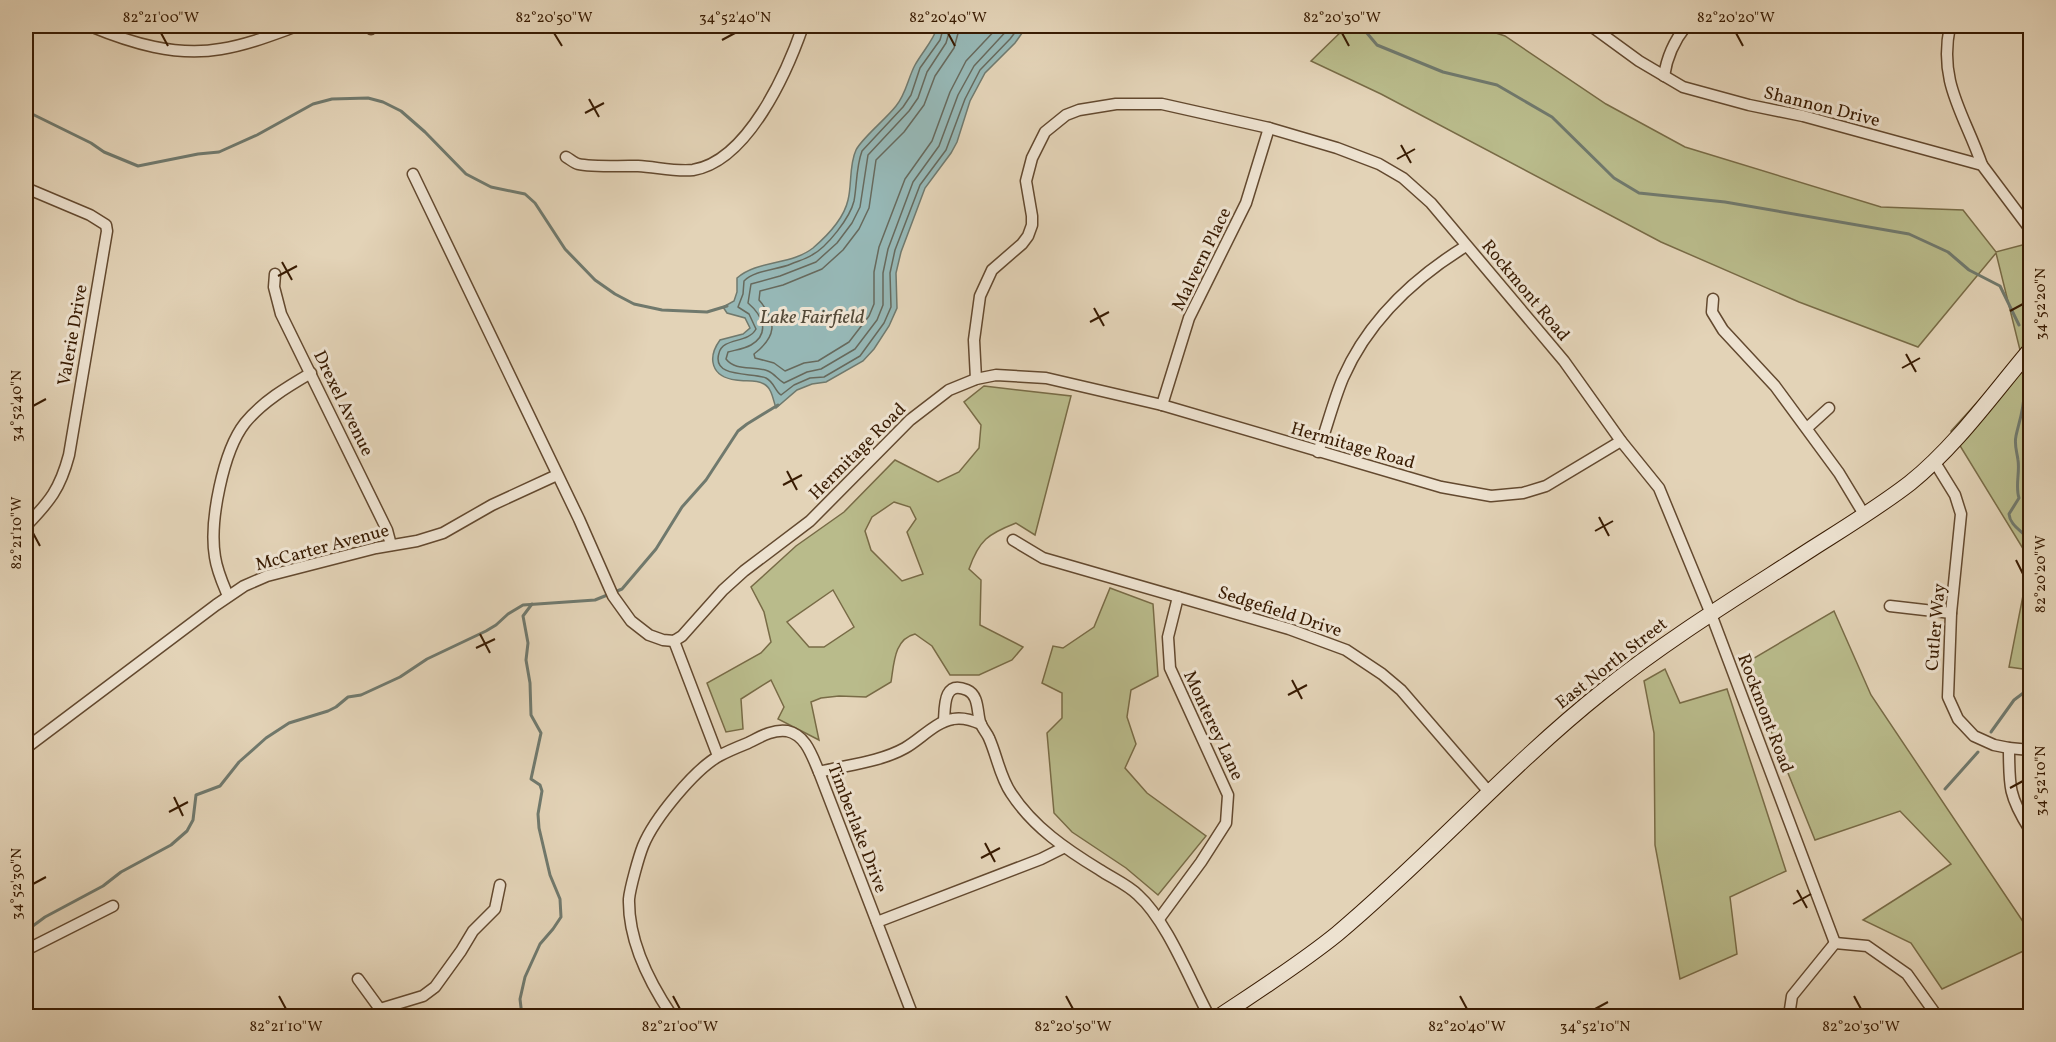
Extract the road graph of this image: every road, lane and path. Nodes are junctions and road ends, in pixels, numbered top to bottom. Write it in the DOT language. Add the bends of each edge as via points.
graph roads {
  1 [pos="90,26"];
  2 [pos="297,26"];
  3 [pos="803,26"];
  4 [pos="1592,26"];
  5 [pos="1686,26"];
  6 [pos="1950,26"];
  7 [pos="106,29"];
  8 [pos="1664,76"];
  9 [pos="1269,128"];
  10 [pos="566,157"];
  11 [pos="1982,165"];
  12 [pos="413,174"];
  13 [pos="26,188"];
  14 [pos="2031,229"];
  15 [pos="1466,246"];
  16 [pos="275,274"];
  17 [pos="1713,299"];
  18 [pos="2031,350"];
  19 [pos="311,373"];
  20 [pos="976,379"];
  21 [pos="1162,405"];
  22 [pos="1829,408"];
  23 [pos="1807,428"];
  24 [pos="1621,441"];
  25 [pos="1318,452"];
  26 [pos="1934,461"];
  27 [pos="557,475"];
  28 [pos="1865,516"];
  29 [pos="26,526"];
  30 [pos="1013,540"];
  31 [pos="391,545"];
  32 [pos="228,596"];
  33 [pos="1178,597"];
  34 [pos="1890,606"];
  35 [pos="1952,613"];
  36 [pos="1711,614"];
  37 [pos="674,641"];
  38 [pos="945,721"];
  39 [pos="981,724"];
  40 [pos="26,748"];
  41 [pos="2009,748"];
  42 [pos="2031,750"];
  43 [pos="718,756"];
  44 [pos="819,772"];
  45 [pos="1489,792"];
  46 [pos="2031,830"];
  47 [pos="1064,848"];
  48 [pos="500,885"];
  49 [pos="113,906"];
  50 [pos="1159,920"];
  51 [pos="877,921"];
  52 [pos="1835,943"];
  53 [pos="26,950"];
  54 [pos="358,979"];
  55 [pos="382,1013"];
  56 [pos="672,1017"];
  57 [pos="913,1017"];
  58 [pos="1209,1017"];
  59 [pos="1220,1017"];
  60 [pos="1789,1017"];
  61 [pos="1937,1017"];
  1 -- 7 [label="street"];
  2 -- 7 [label="street" via="209,51 148,46"];
  3 -- 10 [label="street" via="765,110 736,145 712,163 680,170 578,164"];
  4 -- 8 [label="street, Shannon Drive"];
  5 -- 8 [label="street" via="1666,61"];
  6 -- 11 [label="street" via="1947,73"];
  8 -- 11 [label="street, Shannon Drive" via="1699,93 1803,116"];
  9 -- 15 [label="street, Rockmont Road" via="1337,148 1395,173 1431,202"];
  9 -- 20 [label="street, Rockmont Road" via="1150,102 1079,110 1053,124 1039,141 1027,172 1032,225 1028,236 992,270 980,296 974,340"];
  9 -- 21 [label="street, Malvern Place" via="1246,203 1189,318"];
  11 -- 14 [label="street"];
  12 -- 27 [label="street"];
  13 -- 29 [label="street, Valerie Drive" via="95,217 106,225 107,231 69,454 51,499"];
  15 -- 24 [label="street, Rockmont Road" via="1564,361"];
  15 -- 25 [label="street" via="1410,287 1369,333 1343,379"];
  16 -- 19 [label="street, Drexel Avenue" via="278,306"];
  17 -- 23 [label="street" via="1712,312 1722,330 1775,386"];
  18 -- 26 [label="main road, East North Street"];
  19 -- 31 [label="street, Drexel Avenue"];
  19 -- 32 [label="street" via="251,416 229,453 220,486 214,549"];
  20 -- 21 [label="street, Hermitage Road" via="996,375 1046,378"];
  20 -- 37 [label="street, Hermitage Road" via="950,390 910,420 810,521 723,590 692,628"];
  21 -- 25 [label="street, Hermitage Road"];
  22 -- 23 [label="street"];
  23 -- 28 [label="street"];
  24 -- 25 [label="street, Hermitage Road" via="1546,486 1500,496 1441,488"];
  24 -- 36 [label="street, Rockmont Road" via="1665,498"];
  26 -- 28 [label="main road, East North Street"];
  26 -- 35 [label="street, Cutler Way" via="1955,495 1961,514"];
  27 -- 31 [label="street, McCarter Avenue" via="443,533"];
  27 -- 37 [label="street" via="612,593 631,621 649,635"];
  28 -- 36 [label="main road, East North Street"];
  30 -- 33 [label="street, Sedgefield Drive" via="1043,558"];
  31 -- 32 [label="street, McCarter Avenue" via="267,576"];
  32 -- 40 [label="street, McCarter Avenue"];
  33 -- 45 [label="street, Sedgefield Drive" via="1334,644 1357,656 1401,690"];
  33 -- 50 [label="street, Monterey Lane" via="1168,637 1170,668 1228,795 1226,823"];
  34 -- 35 [label="street"];
  35 -- 41 [label="street, Cutler Way" via="1947,686 1953,711 1974,736"];
  36 -- 45 [label="main road, East North Street" via="1602,691"];
  36 -- 52 [label="street, Rockmont Road"];
  37 -- 43 [label="street"];
  38 -- 39 [label="street" via="962,718"];
  38 -- 39 [label="street" via="945,699 955,688 972,693"];
  38 -- 44 [label="street" via="886,756"];
  39 -- 47 [label="street" via="1011,793"];
  41 -- 42 [label="street, Cutler Way"];
  41 -- 46 [label="street" via="2011,792"];
  43 -- 44 [label="street, Timberlake Drive" via="774,731 788,731 806,742"];
  43 -- 56 [label="street, Timberlake Drive" via="679,793 659,819 643,846 629,897 632,934 656,992"];
  44 -- 51 [label="street, Timberlake Drive"];
  45 -- 59 [label="main road, East North Street" via="1334,936"];
  47 -- 50 [label="street" via="1138,894"];
  47 -- 51 [label="street"];
  48 -- 55 [label="street" via="495,909 473,931 435,987"];
  49 -- 53 [label="street"];
  50 -- 58 [label="street"];
  51 -- 57 [label="street, Timberlake Drive"];
  52 -- 60 [label="street" via="1792,996"];
  52 -- 61 [label="street" via="1868,946 1907,974"];
  54 -- 55 [label="street"];
}
